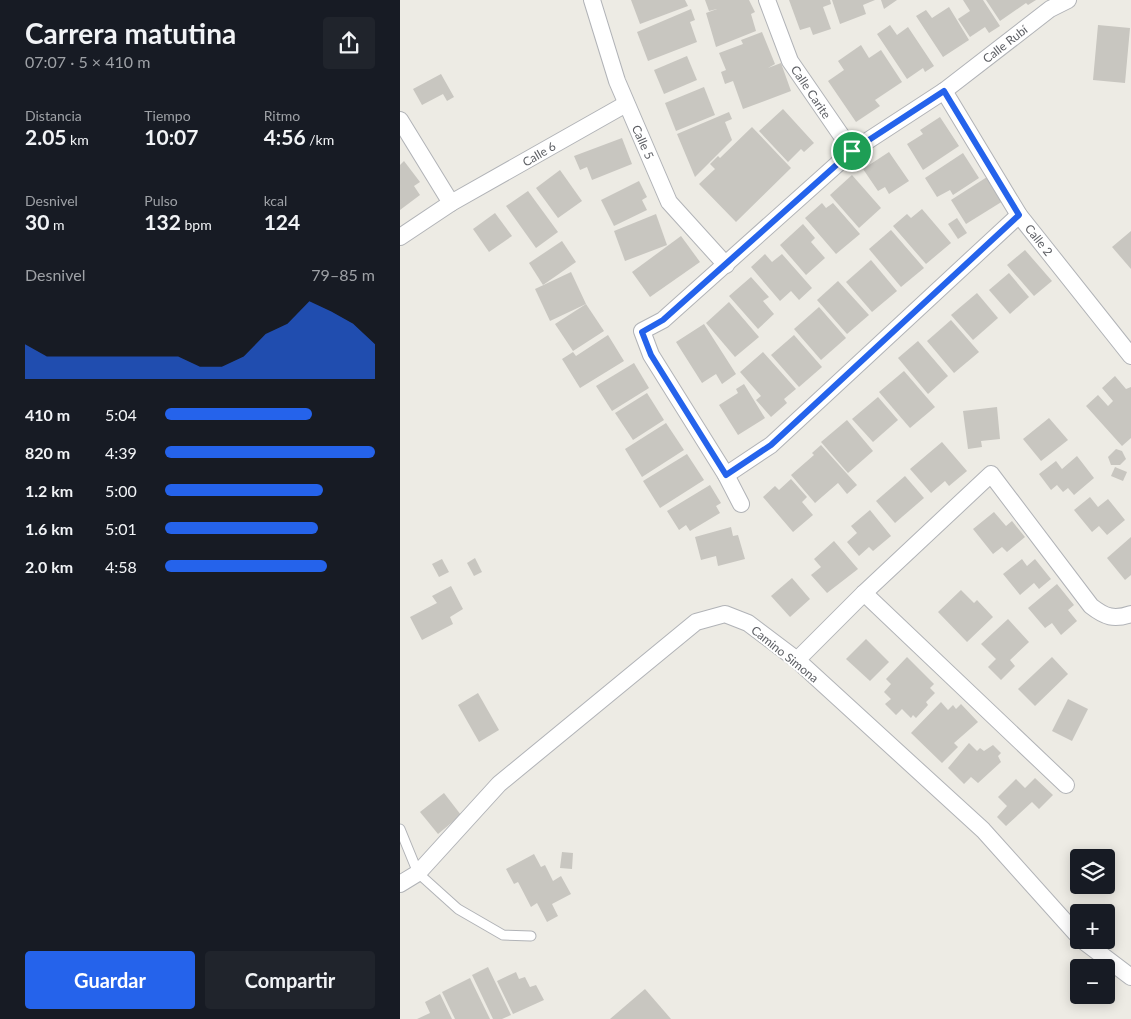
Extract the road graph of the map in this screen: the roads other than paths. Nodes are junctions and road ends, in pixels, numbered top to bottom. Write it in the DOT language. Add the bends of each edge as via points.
graph roads {
  1 [pos="592,0"];
  2 [pos="767,0"];
  3 [pos="1068,0"];
  4 [pos="944,91"];
  5 [pos="626,104"];
  6 [pos="400,120"];
  7 [pos="852,151"];
  8 [pos="451,203"];
  9 [pos="1019,215"];
  10 [pos="400,237"];
  11 [pos="726,265"];
  12 [pos="1131,356"];
  13 [pos="726,475"];
  14 [pos="741,504"];
  15 [pos="864,593"];
  16 [pos="1131,614"];
  17 [pos="797,660"];
  18 [pos="1066,786"];
  19 [pos="400,828"];
  20 [pos="418,873"];
  21 [pos="400,884"];
  22 [pos="1070,927"];
  23 [pos="530,936"];
  24 [pos="1094,949"];
  25 [pos="1131,977"];
  1 -- 5 [label="street, Calle 5"];
  2 -- 7 [label="street, Calle Carite" via="790,62"];
  3 -- 4 [label="street, Calle Rubí" via="1050,9"];
  4 -- 7 [label="street, Calle Rubí"];
  4 -- 9 [label="street, Calle 2"];
  5 -- 8 [label="street, Calle 6"];
  5 -- 11 [label="street, Calle 5" via="669,202"];
  6 -- 8 [label="street"];
  7 -- 11 [label="street, Calle Rubí"];
  8 -- 10 [label="street, Calle 6"];
  9 -- 12 [label="street, Calle 2"];
  9 -- 13 [label="street" via="771,445"];
  11 -- 13 [label="street, Calle Rubí" via="663,320 642,332 651,355"];
  13 -- 14 [label="street"];
  15 -- 16 [label="street" via="991,474 1091,606 1103,616 1119,618"];
  15 -- 17 [label="street"];
  15 -- 18 [label="street"];
  17 -- 20 [label="street, Camino Simona" via="748,623 733,617 725,614 696,622 499,784"];
  17 -- 22 [label="street, Camino Simona" via="983,830"];
  19 -- 20 [label="lane"];
  20 -- 21 [label="street, Camino Simona"];
  20 -- 23 [label="lane" via="458,909 503,935"];
  24 -- 25 [label="street"];
}
